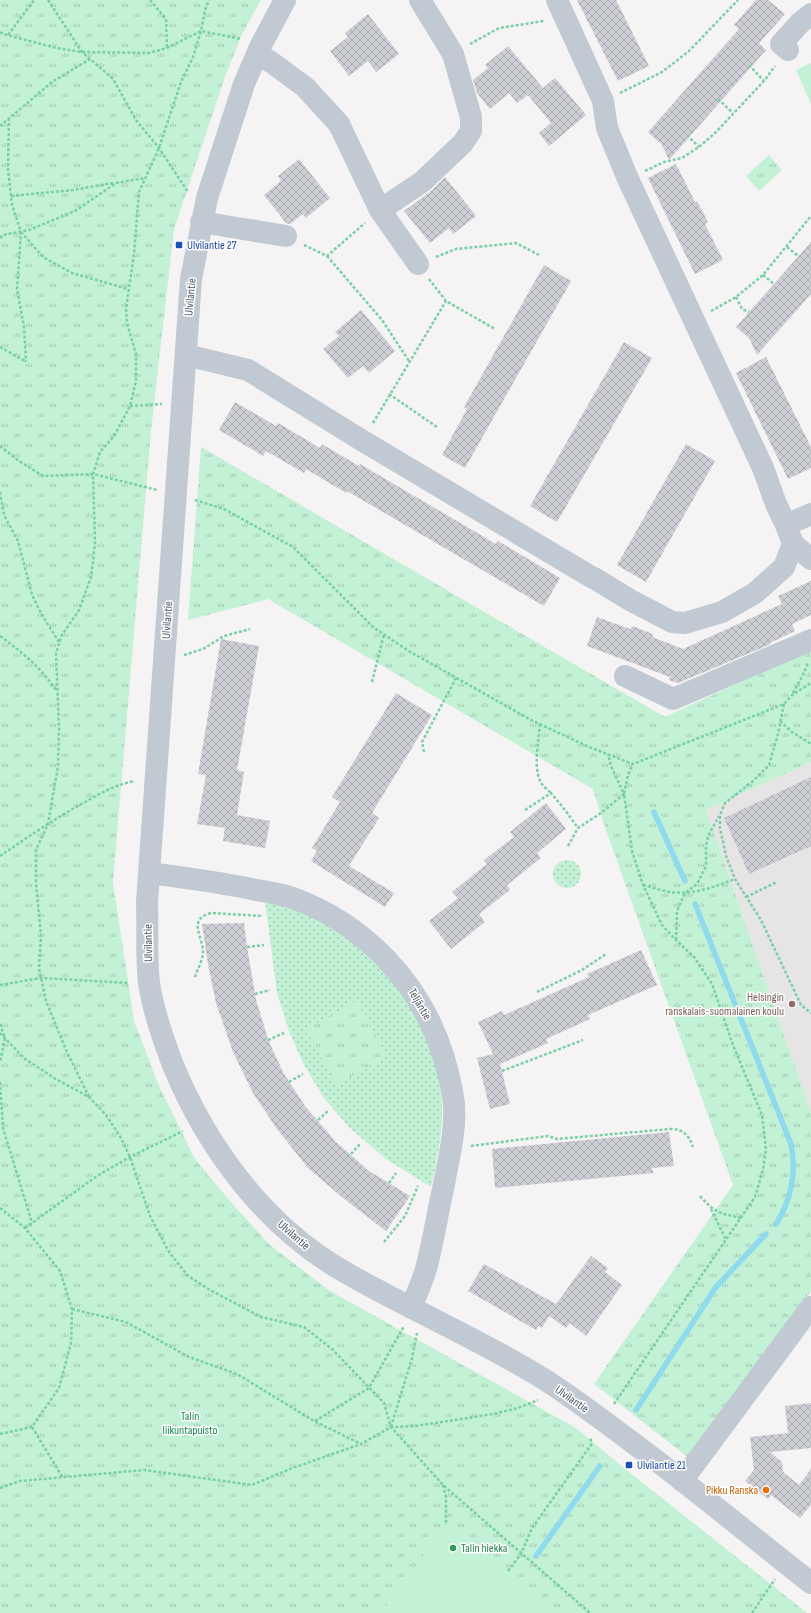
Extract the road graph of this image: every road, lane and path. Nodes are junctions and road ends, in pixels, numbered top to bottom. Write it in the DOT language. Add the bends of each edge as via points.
graph roads {
  1 [pos="34,0"];
  2 [pos="48,0"];
  3 [pos="150,0"];
  4 [pos="209,0"];
  5 [pos="285,0"];
  6 [pos="420,0"];
  7 [pos="738,0"];
  8 [pos="560,9"];
  9 [pos="811,14"];
  10 [pos="201,31"];
  11 [pos="0,32"];
  12 [pos="8,35"];
  13 [pos="251,47"];
  14 [pos="167,48"];
  15 [pos="788,50"];
  16 [pos="82,52"];
  17 [pos="453,54"];
  18 [pos="90,59"];
  19 [pos="749,65"];
  20 [pos="764,81"];
  21 [pos="718,99"];
  22 [pos="604,101"];
  23 [pos="733,113"];
  24 [pos="9,118"];
  25 [pos="0,126"];
  26 [pos="687,135"];
  27 [pos="699,147"];
  28 [pos="159,148"];
  29 [pos="145,178"];
  30 [pos="628,179"];
  31 [pos="116,183"];
  32 [pos="189,193"];
  33 [pos="11,196"];
  34 [pos="380,210"];
  35 [pos="811,216"];
  36 [pos="201,222"];
  37 [pos="21,232"];
  38 [pos="286,236"];
  39 [pos="0,238"];
  40 [pos="787,247"];
  41 [pos="539,255"];
  42 [pos="327,256"];
  43 [pos="798,256"];
  44 [pos="418,264"];
  45 [pos="764,275"];
  46 [pos="774,284"];
  47 [pos="128,289"];
  48 [pos="736,297"];
  49 [pos="446,300"];
  50 [pos="749,312"];
  51 [pos="694,321"];
  52 [pos="495,329"];
  53 [pos="0,347"];
  54 [pos="186,354"];
  55 [pos="409,360"];
  56 [pos="389,394"];
  57 [pos="165,404"];
  58 [pos="130,406"];
  59 [pos="437,427"];
  60 [pos="363,441"];
  61 [pos="0,446"];
  62 [pos="93,474"];
  63 [pos="0,492"];
  64 [pos="167,494"];
  65 [pos="811,514"];
  66 [pos="789,534"];
  67 [pos="811,559"];
  68 [pos="250,629"];
  69 [pos="384,634"];
  70 [pos="0,636"];
  71 [pos="811,640"];
  72 [pos="59,642"];
  73 [pos="181,656"];
  74 [pos="808,662"];
  75 [pos="626,676"];
  76 [pos="456,678"];
  77 [pos="372,682"];
  78 [pos="811,683"];
  79 [pos="57,690"];
  80 [pos="792,695"];
  81 [pos="784,704"];
  82 [pos="780,721"];
  83 [pos="540,724"];
  84 [pos="811,744"];
  85 [pos="424,752"];
  86 [pos="607,754"];
  87 [pos="633,764"];
  88 [pos="139,780"];
  89 [pos="551,793"];
  90 [pos="624,794"];
  91 [pos="525,810"];
  92 [pos="720,815"];
  93 [pos="48,824"];
  94 [pos="578,828"];
  95 [pos="568,846"];
  96 [pos="0,856"];
  97 [pos="149,872"];
  98 [pos="735,879"];
  99 [pos="777,882"];
  100 [pos="643,885"];
  101 [pos="686,893"];
  102 [pos="746,897"];
  103 [pos="263,916"];
  104 [pos="676,940"];
  105 [pos="264,945"];
  106 [pos="247,947"];
  107 [pos="606,954"];
  108 [pos="195,976"];
  109 [pos="41,978"];
  110 [pos="133,983"];
  111 [pos="0,985"];
  112 [pos="270,990"];
  113 [pos="537,992"];
  114 [pos="255,994"];
  115 [pos="811,1013"];
  116 [pos="0,1024"];
  117 [pos="0,1033"];
  118 [pos="284,1034"];
  119 [pos="6,1038"];
  120 [pos="268,1040"];
  121 [pos="583,1040"];
  122 [pos="0,1062"];
  123 [pos="502,1071"];
  124 [pos="303,1074"];
  125 [pos="0,1082"];
  126 [pos="289,1082"];
  127 [pos="89,1097"];
  128 [pos="328,1111"];
  129 [pos="318,1120"];
  130 [pos="183,1131"];
  131 [pos="360,1144"];
  132 [pos="693,1147"];
  133 [pos="450,1148"];
  134 [pos="351,1154"];
  135 [pos="130,1158"];
  136 [pos="396,1173"];
  137 [pos="389,1183"];
  138 [pos="418,1186"];
  139 [pos="700,1196"];
  140 [pos="0,1208"];
  141 [pos="711,1209"];
  142 [pos="741,1218"];
  143 [pos="32,1223"];
  144 [pos="25,1228"];
  145 [pos="726,1240"];
  146 [pos="384,1242"];
  147 [pos="811,1307"];
  148 [pos="72,1309"];
  149 [pos="408,1317"];
  150 [pos="417,1332"];
  151 [pos="549,1382"];
  152 [pos="369,1388"];
  153 [pos="612,1407"];
  154 [pos="314,1421"];
  155 [pos="32,1427"];
  156 [pos="391,1427"];
  157 [pos="0,1434"];
  158 [pos="592,1436"];
  159 [pos="361,1444"];
  160 [pos="64,1478"];
  161 [pos="682,1481"];
  162 [pos="443,1485"];
  163 [pos="0,1488"];
  164 [pos="446,1524"];
  165 [pos="521,1554"];
  166 [pos="785,1563"];
  167 [pos="508,1571"];
  168 [pos="810,1581"];
  169 [pos="590,1613"];
  170 [pos="752,1613"];
  1 -- 12 [label="path"];
  2 -- 16 [label="path"];
  3 -- 14 [label="path" via="166,19"];
  4 -- 10 [label="path"];
  5 -- 13 [label="street, Ulvilantie"];
  6 -- 17 [label="street"];
  7 -- 22 [label="path" via="689,50 667,68"];
  8 -- 17 [label="path" via="499,28"];
  8 -- 22 [label="street"];
  9 -- 15 [label="street" via="781,44"];
  10 -- 13 [label="path"];
  10 -- 14 [label="path"];
  10 -- 28 [label="path"];
  11 -- 12 [label="path"];
  12 -- 16 [label="path"];
  13 -- 34 [label="street" via="305,88 339,124"];
  13 -- 36 [label="street, Ulvilantie" via="244,84"];
  14 -- 16 [label="path" via="149,53"];
  15 -- 20 [label="path"];
  16 -- 18 [label="path"];
  17 -- 34 [label="street" via="471,117 471,131 422,182"];
  18 -- 24 [label="path" via="52,82"];
  18 -- 28 [label="path" via="113,79 136,120"];
  19 -- 20 [label="path"];
  20 -- 23 [label="path"];
  21 -- 23 [label="path"];
  22 -- 30 [label="street" via="607,128"];
  23 -- 27 [label="path"];
  24 -- 25 [label="path"];
  24 -- 33 [label="path" via="8,169"];
  26 -- 27 [label="path"];
  27 -- 30 [label="path" via="682,158 664,162"];
  28 -- 29 [label="path"];
  28 -- 32 [label="path"];
  29 -- 31 [label="path"];
  29 -- 47 [label="path" via="139,192 134,254"];
  30 -- 51 [label="street"];
  31 -- 33 [label="path"];
  31 -- 37 [label="path" via="74,211"];
  33 -- 37 [label="path"];
  34 -- 42 [label="path"];
  34 -- 44 [label="street"];
  35 -- 40 [label="path"];
  36 -- 38 [label="street"];
  36 -- 54 [label="street, Ulvilantie" via="191,279"];
  37 -- 39 [label="path" via="3,235"];
  37 -- 47 [label="path" via="43,257 66,270"];
  37 -- 53 [label="path" via="17,289 24,328 26,362"];
  38 -- 42 [label="path"];
  40 -- 43 [label="path"];
  40 -- 45 [label="path"];
  41 -- 44 [label="path" via="516,243 456,249"];
  42 -- 55 [label="path" via="382,320"];
  44 -- 49 [label="path"];
  45 -- 46 [label="path"];
  45 -- 48 [label="path"];
  47 -- 58 [label="path" via="126,316 136,354 136,381"];
  48 -- 50 [label="path" via="742,309"];
  48 -- 51 [label="path"];
  49 -- 52 [label="path"];
  49 -- 55 [label="path"];
  51 -- 66 [label="street" via="763,468"];
  54 -- 60 [label="street" via="248,370"];
  54 -- 64 [label="street, Ulvilantie"];
  55 -- 56 [label="path"];
  56 -- 59 [label="path"];
  56 -- 60 [label="path"];
  57 -- 58 [label="path"];
  58 -- 62 [label="path" via="114,436 100,452"];
  60 -- 66 [label="street" via="630,600 672,622 685,623 722,612 755,593 784,567"];
  61 -- 62 [label="path" via="42,476"];
  62 -- 64 [label="path"];
  62 -- 72 [label="path" via="95,544 91,577 79,610"];
  63 -- 72 [label="path" via="4,515 18,541 32,595"];
  64 -- 69 [label="path" via="224,509 293,547 373,627"];
  64 -- 97 [label="street, Ulvilantie" via="157,781"];
  65 -- 66 [label="street"];
  66 -- 67 [label="street"];
  68 -- 73 [label="path" via="224,636 203,649"];
  69 -- 76 [label="path"];
  69 -- 77 [label="path"];
  70 -- 79 [label="path" via="42,671"];
  71 -- 75 [label="street" via="673,700"];
  72 -- 79 [label="path" via="56,653"];
  74 -- 80 [label="path"];
  76 -- 83 [label="path"];
  76 -- 85 [label="path" via="422,742"];
  78 -- 80 [label="path"];
  79 -- 93 [label="path" via="58,766"];
  80 -- 81 [label="path"];
  81 -- 82 [label="path"];
  81 -- 87 [label="path"];
  82 -- 84 [label="path"];
  82 -- 92 [label="path" via="769,765 725,803"];
  83 -- 86 [label="path"];
  83 -- 89 [label="path" via="538,777"];
  86 -- 87 [label="path"];
  86 -- 90 [label="path"];
  87 -- 90 [label="path"];
  88 -- 93 [label="path" via="124,783 102,793"];
  89 -- 91 [label="path"];
  89 -- 94 [label="path"];
  90 -- 94 [label="path"];
  90 -- 100 [label="path" via="632,851"];
  92 -- 98 [label="path" via="726,856"];
  92 -- 101 [label="path" via="708,836 706,866 697,884"];
  93 -- 96 [label="path"];
  93 -- 109 [label="path" via="36,850 41,936 38,968"];
  94 -- 95 [label="path"];
  97 -- 133 [label="street, Teljäntie" via="290,897 340,921 380,951 412,990 431,1023 440,1046 454,1103"];
  97 -- 149 [label="street, Ulvilantie" via="149,982 166,1047 200,1122 245,1186 283,1227"];
  98 -- 101 [label="path" via="706,890"];
  98 -- 102 [label="path"];
  99 -- 102 [label="path"];
  100 -- 101 [label="path"];
  100 -- 104 [label="path" via="662,925"];
  101 -- 104 [label="path" via="677,911"];
  102 -- 115 [label="path" via="761,920 801,1005"];
  103 -- 108 [label="path" via="205,914 198,925 203,953"];
  104 -- 142 [label="path" via="694,957 712,984 733,1045 762,1114 766,1150 763,1170 755,1197"];
  105 -- 106 [label="path"];
  107 -- 113 [label="path" via="582,970"];
  109 -- 110 [label="path"];
  109 -- 111 [label="path"];
  109 -- 127 [label="path" via="46,1001"];
  112 -- 114 [label="path"];
  116 -- 119 [label="path"];
  117 -- 119 [label="path"];
  118 -- 120 [label="path"];
  119 -- 122 [label="path"];
  119 -- 127 [label="path" via="24,1058"];
  121 -- 123 [label="path"];
  124 -- 126 [label="path"];
  125 -- 143 [label="path" via="3,1128"];
  127 -- 135 [label="path" via="106,1115"];
  128 -- 129 [label="path"];
  130 -- 135 [label="path"];
  131 -- 134 [label="path"];
  132 -- 133 [label="path" via="686,1134 678,1129 670,1129 557,1139 548,1136"];
  133 -- 149 [label="street, Teljäntie" via="436,1227 425,1271"];
  135 -- 143 [label="path" via="97,1176"];
  135 -- 152 [label="path" via="150,1216 168,1252 188,1276 262,1317 304,1327 332,1349"];
  136 -- 137 [label="path"];
  138 -- 146 [label="path" via="405,1216"];
  139 -- 141 [label="path"];
  140 -- 144 [label="path"];
  141 -- 142 [label="path"];
  141 -- 145 [label="path"];
  142 -- 145 [label="path"];
  143 -- 144 [label="path"];
  144 -- 148 [label="path" via="60,1271"];
  145 -- 153 [label="path"];
  147 -- 161 [label="street"];
  148 -- 154 [label="path" via="126,1322 190,1357 237,1374"];
  148 -- 155 [label="path" via="71,1343 59,1388"];
  149 -- 151 [label="street, Ulvilantie" via="514,1361"];
  149 -- 152 [label="path"];
  150 -- 156 [label="path" via="412,1358"];
  151 -- 156 [label="path" via="539,1399 518,1408 416,1426"];
  151 -- 161 [label="street, Ulvilantie"];
  152 -- 154 [label="path"];
  152 -- 156 [label="path" via="384,1404"];
  154 -- 159 [label="path"];
  155 -- 157 [label="path"];
  155 -- 160 [label="path"];
  156 -- 159 [label="path"];
  156 -- 162 [label="path"];
  158 -- 165 [label="path" via="591,1445 532,1528"];
  159 -- 160 [label="path" via="252,1485 144,1470"];
  160 -- 163 [label="path" via="20,1481"];
  161 -- 166 [label="street, Ulvilantie"];
  162 -- 164 [label="path" via="446,1497"];
  162 -- 165 [label="path"];
  165 -- 167 [label="path"];
  165 -- 169 [label="path"];
  166 -- 168 [label="street, Ulvilantie"];
  166 -- 170 [label="path"];
}
